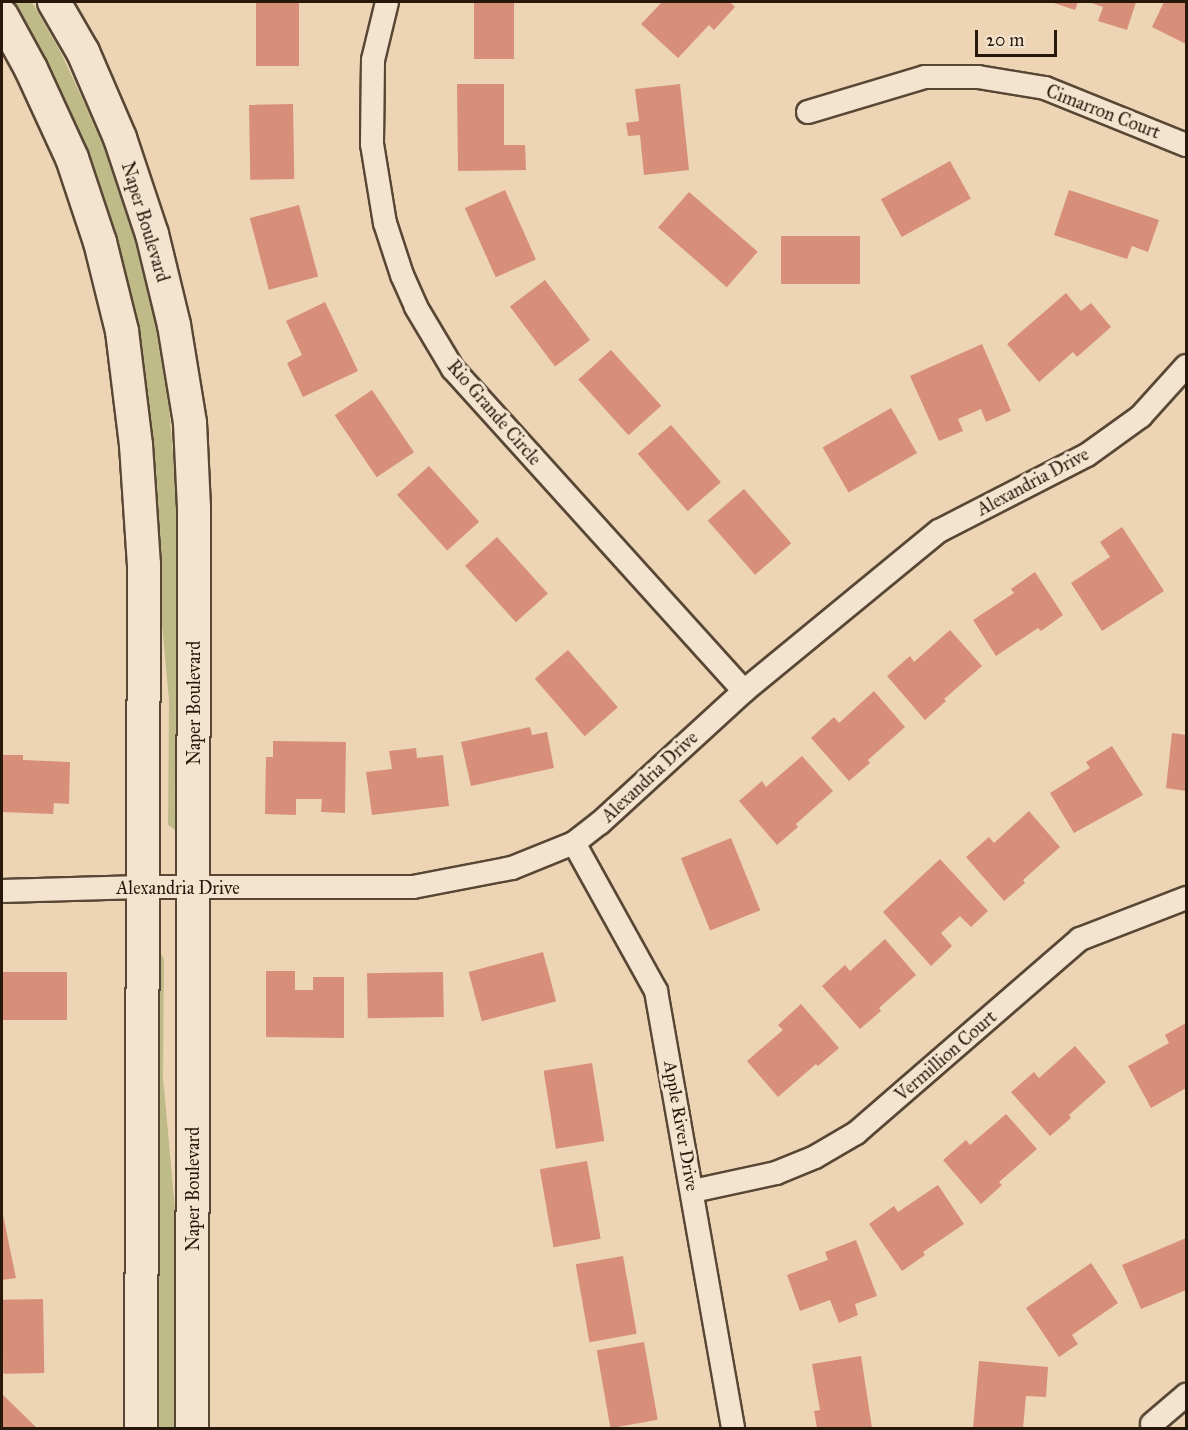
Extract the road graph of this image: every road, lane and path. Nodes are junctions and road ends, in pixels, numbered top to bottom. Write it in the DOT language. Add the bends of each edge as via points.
graph roads {
  1 [pos="54,2"];
  2 [pos="387,2"];
  3 [pos="2,16"];
  4 [pos="808,112"];
  5 [pos="1186,145"];
  6 [pos="1186,366"];
  7 [pos="744,691"];
  8 [pos="574,843"];
  9 [pos="142,887"];
  10 [pos="195,887"];
  11 [pos="2,891"];
  12 [pos="1186,898"];
  13 [pos="693,1191"];
  14 [pos="1186,1395"];
  15 [pos="1152,1425"];
  16 [pos="141,1428"];
  17 [pos="192,1428"];
  18 [pos="733,1428"];
  1 -- 10 [label="main road, Naper Boulevard" via="83,52 120,138 152,234 174,325 186,401 194,507"];
  2 -- 7 [label="street, Rio Grande Circle" via="373,60 372,144 385,223 416,307 453,369"];
  3 -- 9 [label="main road" via="32,69 72,158 100,242 122,331 136,445 144,564"];
  4 -- 5 [label="street, Cimarron Court" via="925,77 978,77 1044,88"];
  6 -- 7 [label="street, Alexandria Drive" via="1141,416 1087,455 939,531"];
  7 -- 8 [label="street, Alexandria Drive"];
  8 -- 10 [label="street, Alexandria Drive" via="512,868 413,887"];
  8 -- 13 [label="street, Apple River Drive" via="656,991"];
  9 -- 10 [label="street, Alexandria Drive"];
  9 -- 11 [label="street, Alexandria Drive"];
  9 -- 16 [label="main road"];
  10 -- 17 [label="main road, Naper Boulevard"];
  12 -- 13 [label="street, Vermillion Court" via="1080,939 856,1133 815,1157 776,1173"];
  13 -- 18 [label="street, Apple River Drive"];
  14 -- 15 [label="street"];
}
